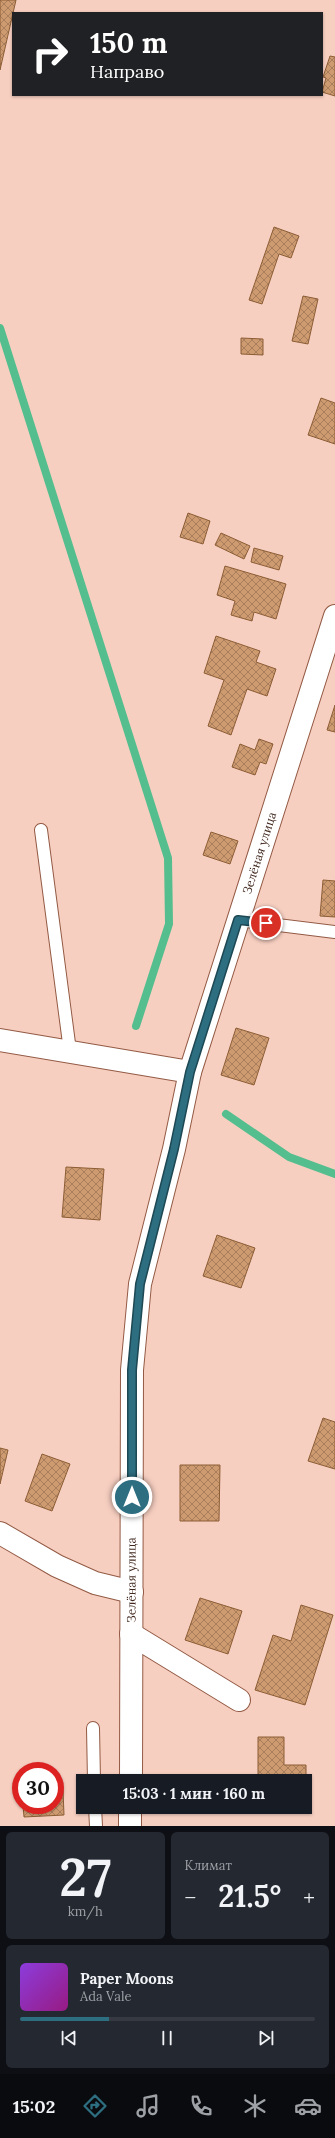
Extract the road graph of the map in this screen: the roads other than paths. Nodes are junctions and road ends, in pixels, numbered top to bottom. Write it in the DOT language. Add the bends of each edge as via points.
graph roads {
  1 [pos="335,616"];
  2 [pos="41,830"];
  3 [pos="238,920"];
  4 [pos="335,932"];
  5 [pos="0,1040"];
  6 [pos="70,1051"];
  7 [pos="190,1072"];
  8 [pos="0,1533"];
  9 [pos="132,1592"];
  10 [pos="131,1634"];
  11 [pos="239,1700"];
  12 [pos="92,1728"];
  13 [pos="94,1774"];
  14 [pos="130,1774"];
  15 [pos="95,1814"];
  16 [pos="130,1814"];
  17 [pos="96,1826"];
  18 [pos="130,1826"];
  1 -- 3 [label="street, Зелёная улица"];
  2 -- 6 [label="lane"];
  3 -- 4 [label="lane"];
  3 -- 7 [label="street, Зелёная улица"];
  5 -- 6 [label="street"];
  6 -- 7 [label="street"];
  7 -- 9 [label="street, Зелёная улица" via="174,1149 140,1284 132,1370"];
  8 -- 9 [label="street" via="57,1566 95,1583"];
  9 -- 10 [label="street, Зелёная улица"];
  10 -- 11 [label="street"];
  10 -- 14 [label="street, Зелёная улица"];
  12 -- 13 [label="lane"];
  15 -- 17 [label="lane"];
  16 -- 18 [label="street"];
}
